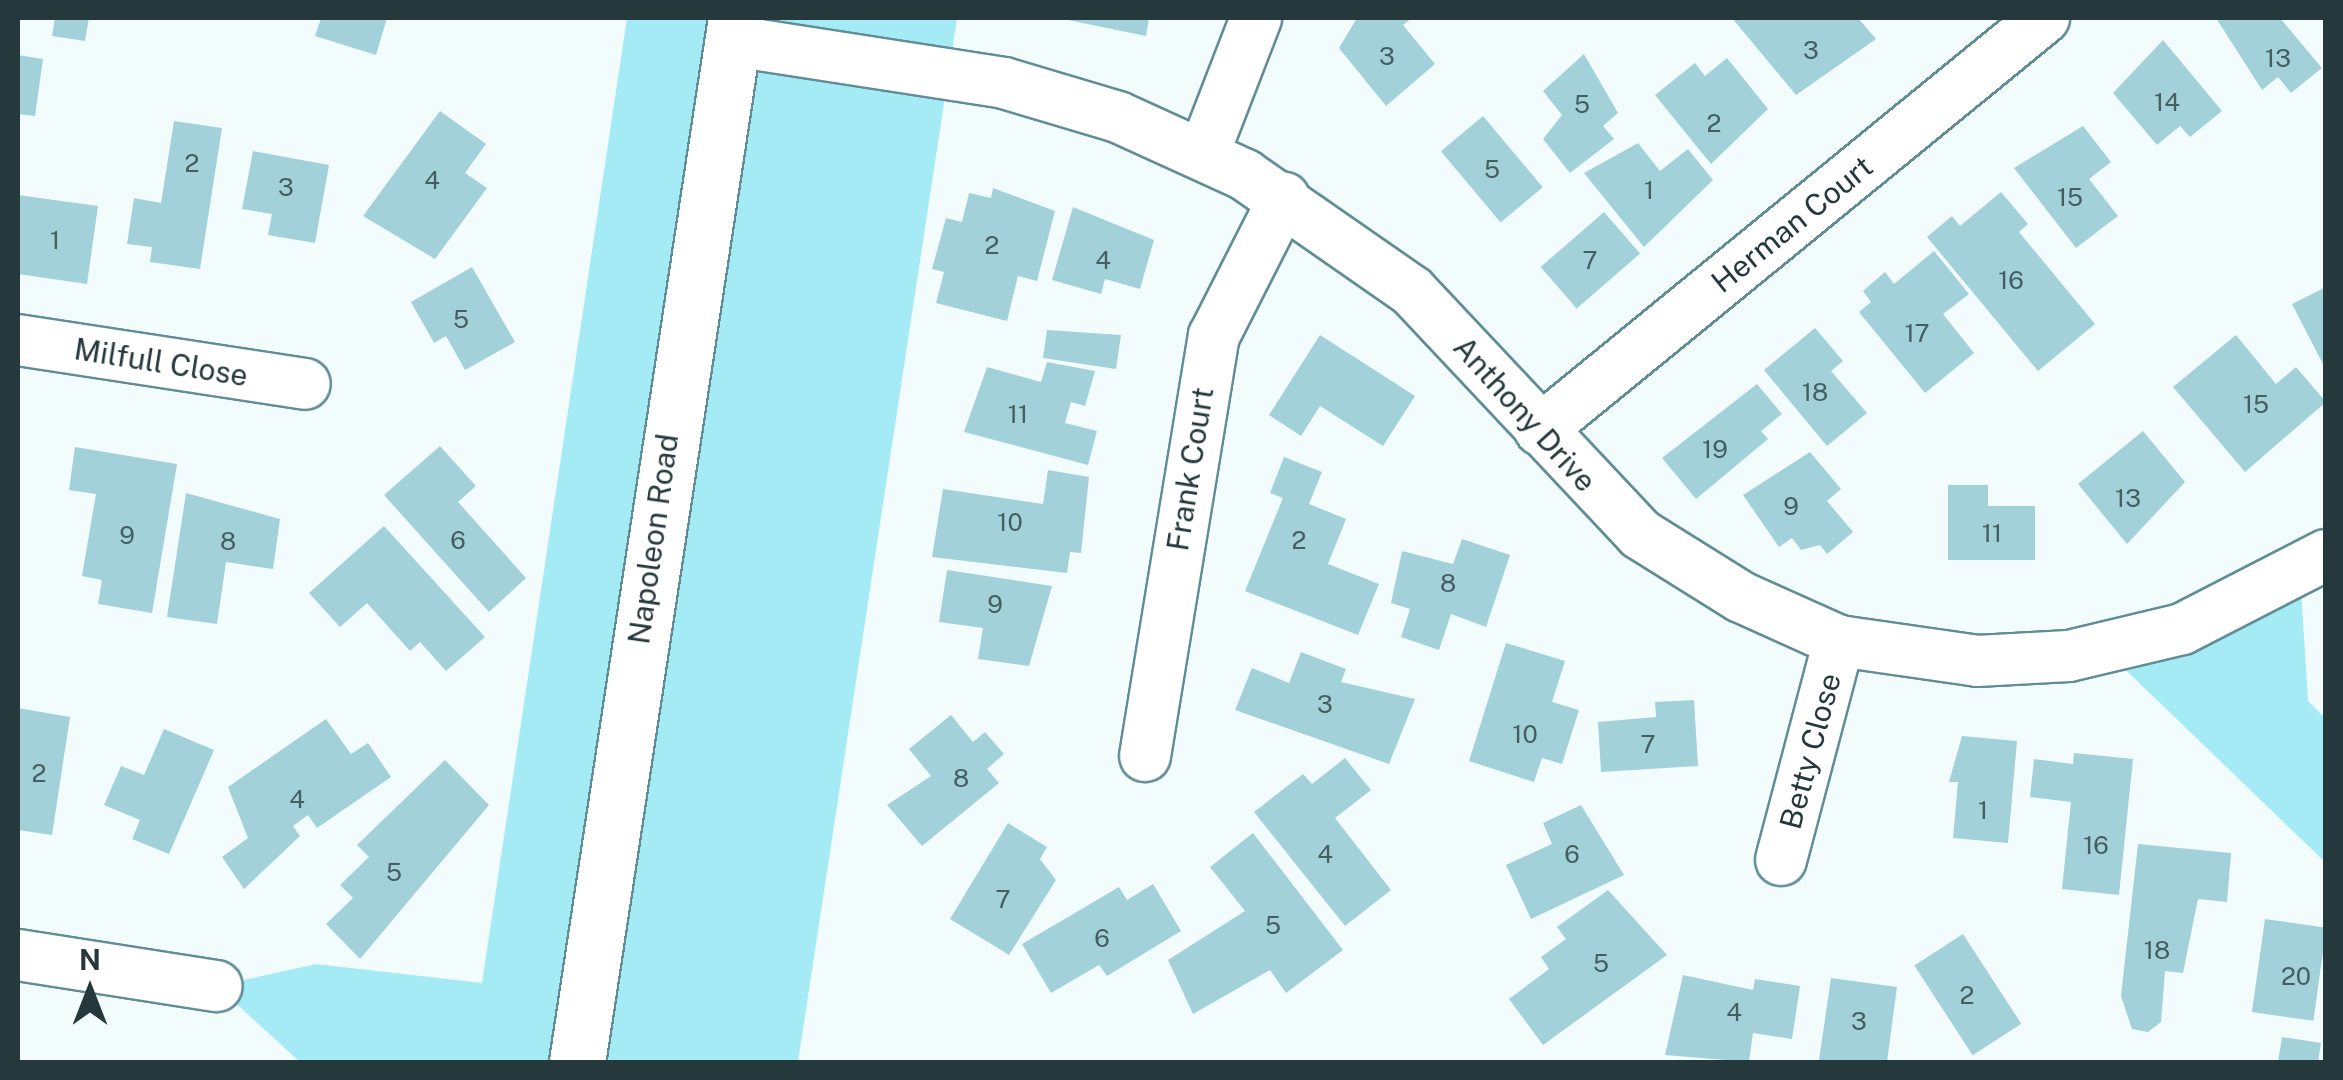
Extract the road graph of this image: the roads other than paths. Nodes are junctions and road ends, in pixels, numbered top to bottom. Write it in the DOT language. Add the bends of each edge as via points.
graph roads {
  1 [pos="1256,18"];
  2 [pos="2044,18"];
  3 [pos="735,29"];
  4 [pos="1204,153"];
  5 [pos="1284,198"];
  6 [pos="18,340"];
  7 [pos="305,384"];
  8 [pos="1540,430"];
  9 [pos="2326,555"];
  10 [pos="1839,641"];
  11 [pos="1145,756"];
  12 [pos="1781,860"];
  13 [pos="18,955"];
  14 [pos="217,986"];
  15 [pos="576,1062"];
  1 -- 4 [label="street"];
  2 -- 8 [label="street, Herman Court"];
  3 -- 4 [label="street, Anthony Drive" via="1004,83"];
  3 -- 15 [label="main road, Napoleon Road"];
  4 -- 5 [label="street, Anthony Drive"];
  5 -- 8 [label="street, Anthony Drive" via="1412,292"];
  5 -- 11 [label="street, Frank Court" via="1214,336"];
  6 -- 7 [label="street, Milfull Close"];
  8 -- 10 [label="street, Anthony Drive" via="1587,486 1667,554"];
  9 -- 10 [label="street, Anthony Drive" via="2182,630 2069,656 1977,661"];
  10 -- 12 [label="street, Betty Close"];
  13 -- 14 [label="street"];
}
